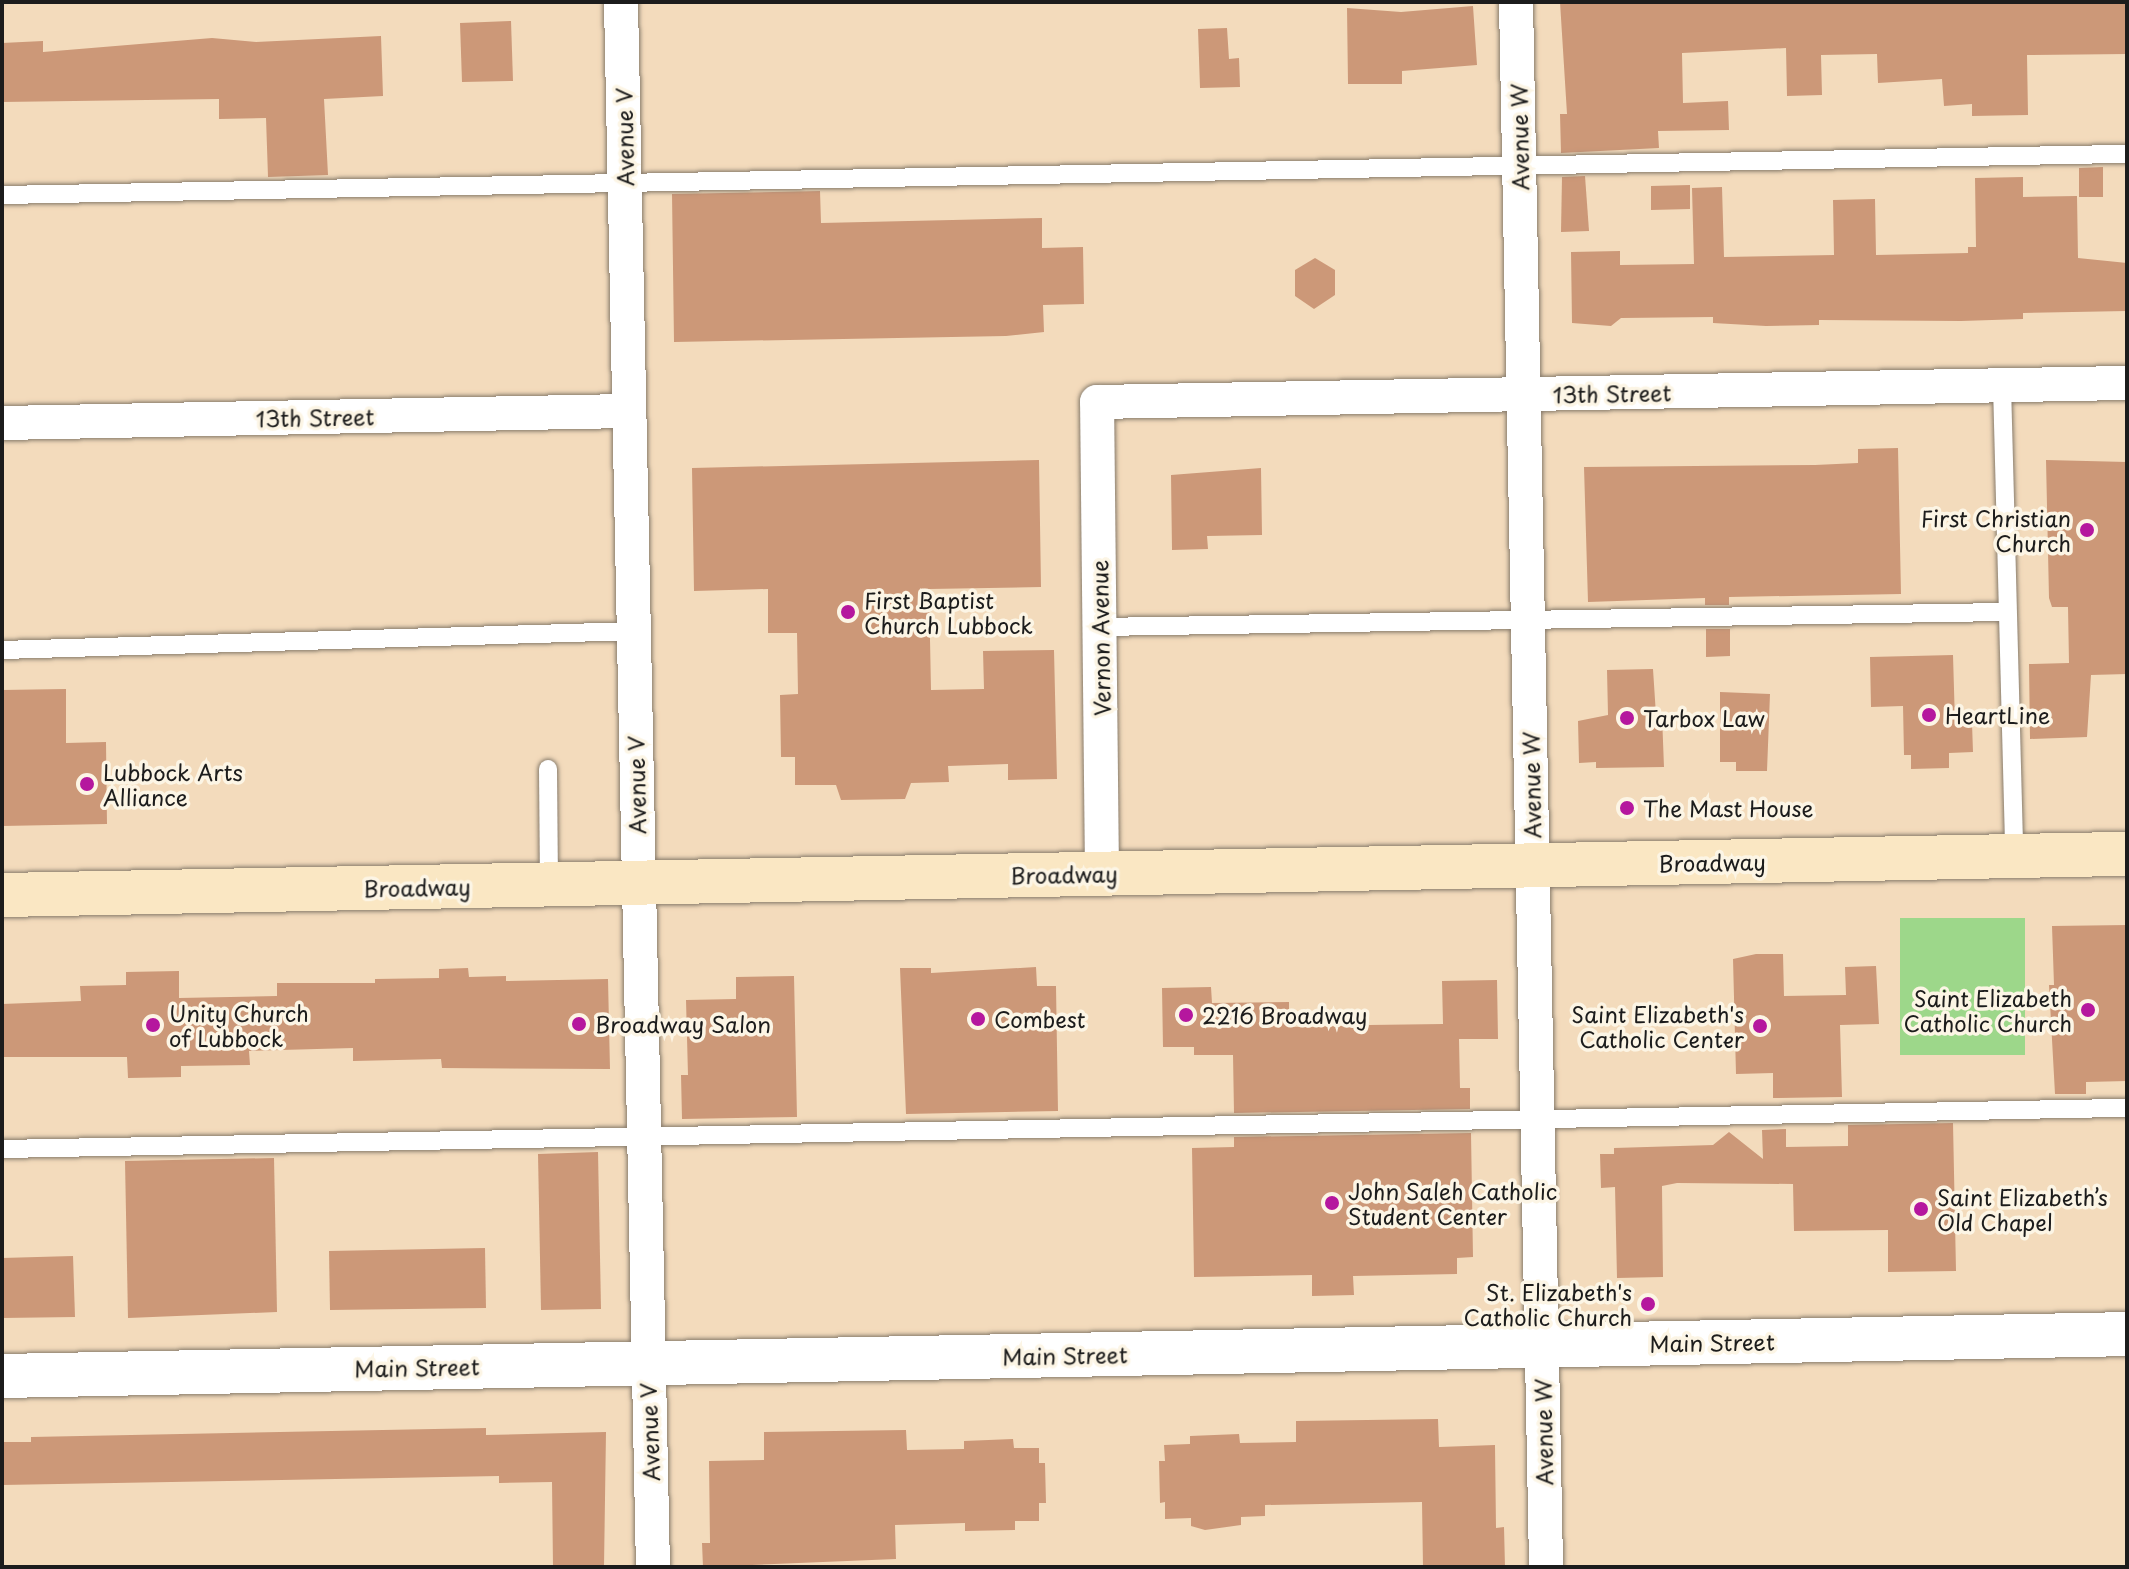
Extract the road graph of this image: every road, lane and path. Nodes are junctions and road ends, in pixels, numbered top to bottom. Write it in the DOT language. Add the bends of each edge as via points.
graph roads {
  1 [pos="621,2"];
  2 [pos="1516,2"];
  3 [pos="2127,154"];
  4 [pos="1519,166"];
  5 [pos="625,183"];
  6 [pos="2,195"];
  7 [pos="2127,383"];
  8 [pos="2002,385"];
  9 [pos="1524,394"];
  10 [pos="1097,402"];
  11 [pos="629,411"];
  12 [pos="2,423"];
  13 [pos="2006,612"];
  14 [pos="1528,617"];
  15 [pos="1099,627"];
  16 [pos="633,631"];
  17 [pos="2,650"];
  18 [pos="548,769"];
  19 [pos="2127,854"];
  20 [pos="2014,856"];
  21 [pos="1532,866"];
  22 [pos="1102,874"];
  23 [pos="638,883"];
  24 [pos="549,884"];
  25 [pos="2,895"];
  26 [pos="2127,1108"];
  27 [pos="1537,1118"];
  28 [pos="643,1136"];
  29 [pos="2,1149"];
  30 [pos="2127,1334"];
  31 [pos="1541,1345"];
  32 [pos="647,1363"];
  33 [pos="2,1376"];
  34 [pos="653,1567"];
  35 [pos="1546,1567"];
  1 -- 5 [label="street, Avenue V"];
  2 -- 4 [label="street, Avenue W"];
  3 -- 4 [label="lane"];
  4 -- 5 [label="lane"];
  4 -- 9 [label="street, Avenue W"];
  5 -- 6 [label="lane"];
  5 -- 11 [label="street, Avenue V"];
  7 -- 8 [label="street, 13th Street"];
  8 -- 9 [label="street, 13th Street"];
  8 -- 13 [label="lane"];
  9 -- 10 [label="street, 13th Street"];
  9 -- 14 [label="street, Avenue W"];
  10 -- 15 [label="street, Vernon Avenue"];
  11 -- 12 [label="street, 13th Street"];
  11 -- 16 [label="street, Avenue V"];
  13 -- 14 [label="lane"];
  13 -- 20 [label="lane"];
  14 -- 15 [label="lane"];
  14 -- 21 [label="street, Avenue W"];
  15 -- 22 [label="street, Vernon Avenue"];
  16 -- 17 [label="lane"];
  16 -- 23 [label="street, Avenue V"];
  18 -- 24 [label="lane"];
  19 -- 20 [label="main road, Broadway"];
  20 -- 21 [label="main road, Broadway"];
  21 -- 22 [label="main road, Broadway"];
  21 -- 27 [label="street, Avenue W"];
  22 -- 23 [label="main road, Broadway"];
  23 -- 24 [label="main road, Broadway"];
  23 -- 28 [label="street, Avenue V"];
  24 -- 25 [label="main road, Broadway"];
  26 -- 27 [label="lane"];
  27 -- 28 [label="lane"];
  27 -- 31 [label="street, Avenue W"];
  28 -- 29 [label="lane"];
  28 -- 32 [label="street, Avenue V"];
  30 -- 31 [label="street, Main Street"];
  31 -- 32 [label="street, Main Street"];
  31 -- 35 [label="street, Avenue W"];
  32 -- 33 [label="street, Main Street"];
  32 -- 34 [label="street, Avenue V"];
}
